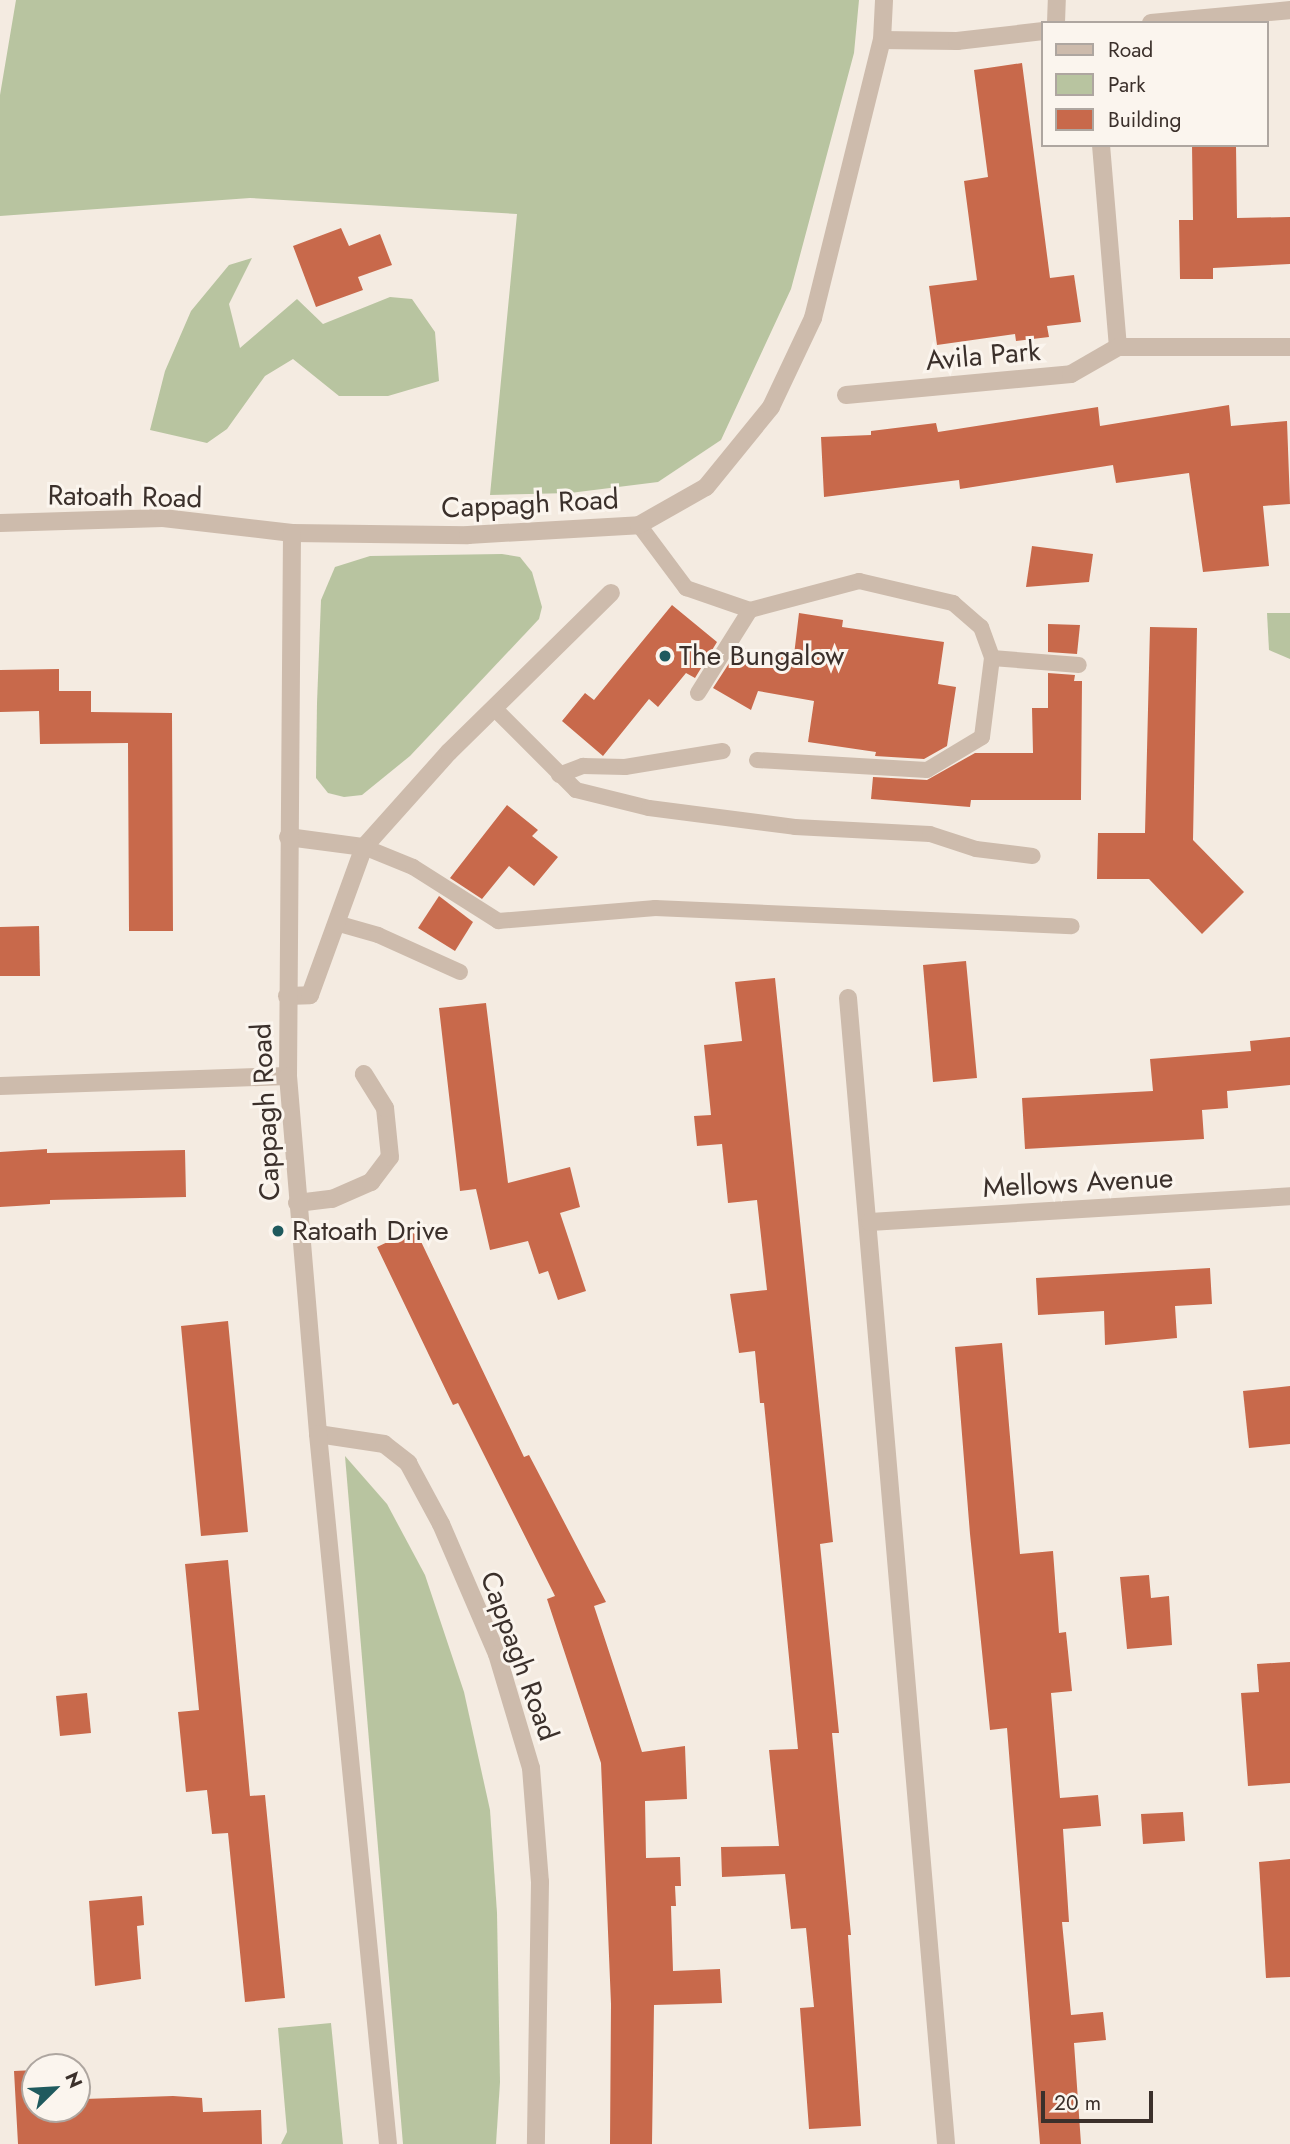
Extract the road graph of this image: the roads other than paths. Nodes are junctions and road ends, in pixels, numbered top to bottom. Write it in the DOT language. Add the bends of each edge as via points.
graph roads {
  1 [pos="884,0"];
  2 [pos="1057,0"];
  3 [pos="1290,10"];
  4 [pos="1056,21"];
  5 [pos="1172,21"];
  6 [pos="1042,31"];
  7 [pos="882,40"];
  8 [pos="1101,147"];
  9 [pos="1118,347"];
  10 [pos="1290,347"];
  11 [pos="846,395"];
  12 [pos="0,523"];
  13 [pos="639,525"];
  14 [pos="292,533"];
  15 [pos="611,593"];
  16 [pos="750,610"];
  17 [pos="992,658"];
  18 [pos="1079,666"];
  19 [pos="698,694"];
  20 [pos="494,708"];
  21 [pos="723,751"];
  22 [pos="757,760"];
  23 [pos="559,775"];
  24 [pos="288,838"];
  25 [pos="364,847"];
  26 [pos="1033,856"];
  27 [pos="337,923"];
  28 [pos="1072,926"];
  29 [pos="460,972"];
  30 [pos="287,996"];
  31 [pos="848,998"];
  32 [pos="364,1074"];
  33 [pos="288,1076"];
  34 [pos="0,1086"];
  35 [pos="1290,1196"];
  36 [pos="297,1203"];
  37 [pos="870,1222"];
  38 [pos="318,1434"];
  39 [pos="388,2144"];
  40 [pos="536,2144"];
  41 [pos="946,2144"];
  1 -- 7 [label="street, Cappagh Road"];
  2 -- 4 [label="street"];
  3 -- 5 [label="street"];
  6 -- 7 [label="street" via="957,41"];
  7 -- 13 [label="street, Cappagh Road" via="813,318 771,407 706,487"];
  8 -- 9 [label="street"];
  9 -- 10 [label="street, Avila Park"];
  9 -- 11 [label="street, Avila Park" via="1071,374"];
  12 -- 14 [label="street, Ratoath Road" via="163,518"];
  13 -- 14 [label="street, Cappagh Road" via="468,535"];
  13 -- 16 [label="lane" via="686,589"];
  14 -- 24 [label="street, Cappagh Road"];
  15 -- 20 [label="street, Cappagh Road"];
  16 -- 17 [label="lane" via="859,582 953,603 981,627"];
  16 -- 19 [label="lane"];
  17 -- 18 [label="lane"];
  17 -- 22 [label="lane" via="982,737 927,770"];
  20 -- 23 [label="lane"];
  20 -- 25 [label="street, Cappagh Road"];
  21 -- 23 [label="lane" via="625,766 583,766"];
  23 -- 26 [label="lane" via="576,790 649,808 795,827 930,834 976,849"];
  24 -- 25 [label="street"];
  24 -- 30 [label="street, Cappagh Road"];
  25 -- 27 [label="street, Cappagh Road"];
  25 -- 28 [label="lane" via="412,867 498,922 655,908"];
  27 -- 29 [label="lane" via="378,935"];
  27 -- 30 [label="street, Cappagh Road" via="310,995"];
  30 -- 33 [label="street, Cappagh Road"];
  31 -- 37 [label="street"];
  32 -- 36 [label="street" via="385,1108 390,1157 372,1182 332,1199"];
  33 -- 34 [label="street"];
  33 -- 36 [label="street, Cappagh Road"];
  35 -- 37 [label="street, Mellows Avenue"];
  36 -- 38 [label="street, Cappagh Road"];
  37 -- 41 [label="street"];
  38 -- 39 [label="street, Cappagh Road"];
  38 -- 40 [label="street, Cappagh Road" via="384,1444 408,1463 441,1524 497,1654 531,1768 540,1882"];
}
